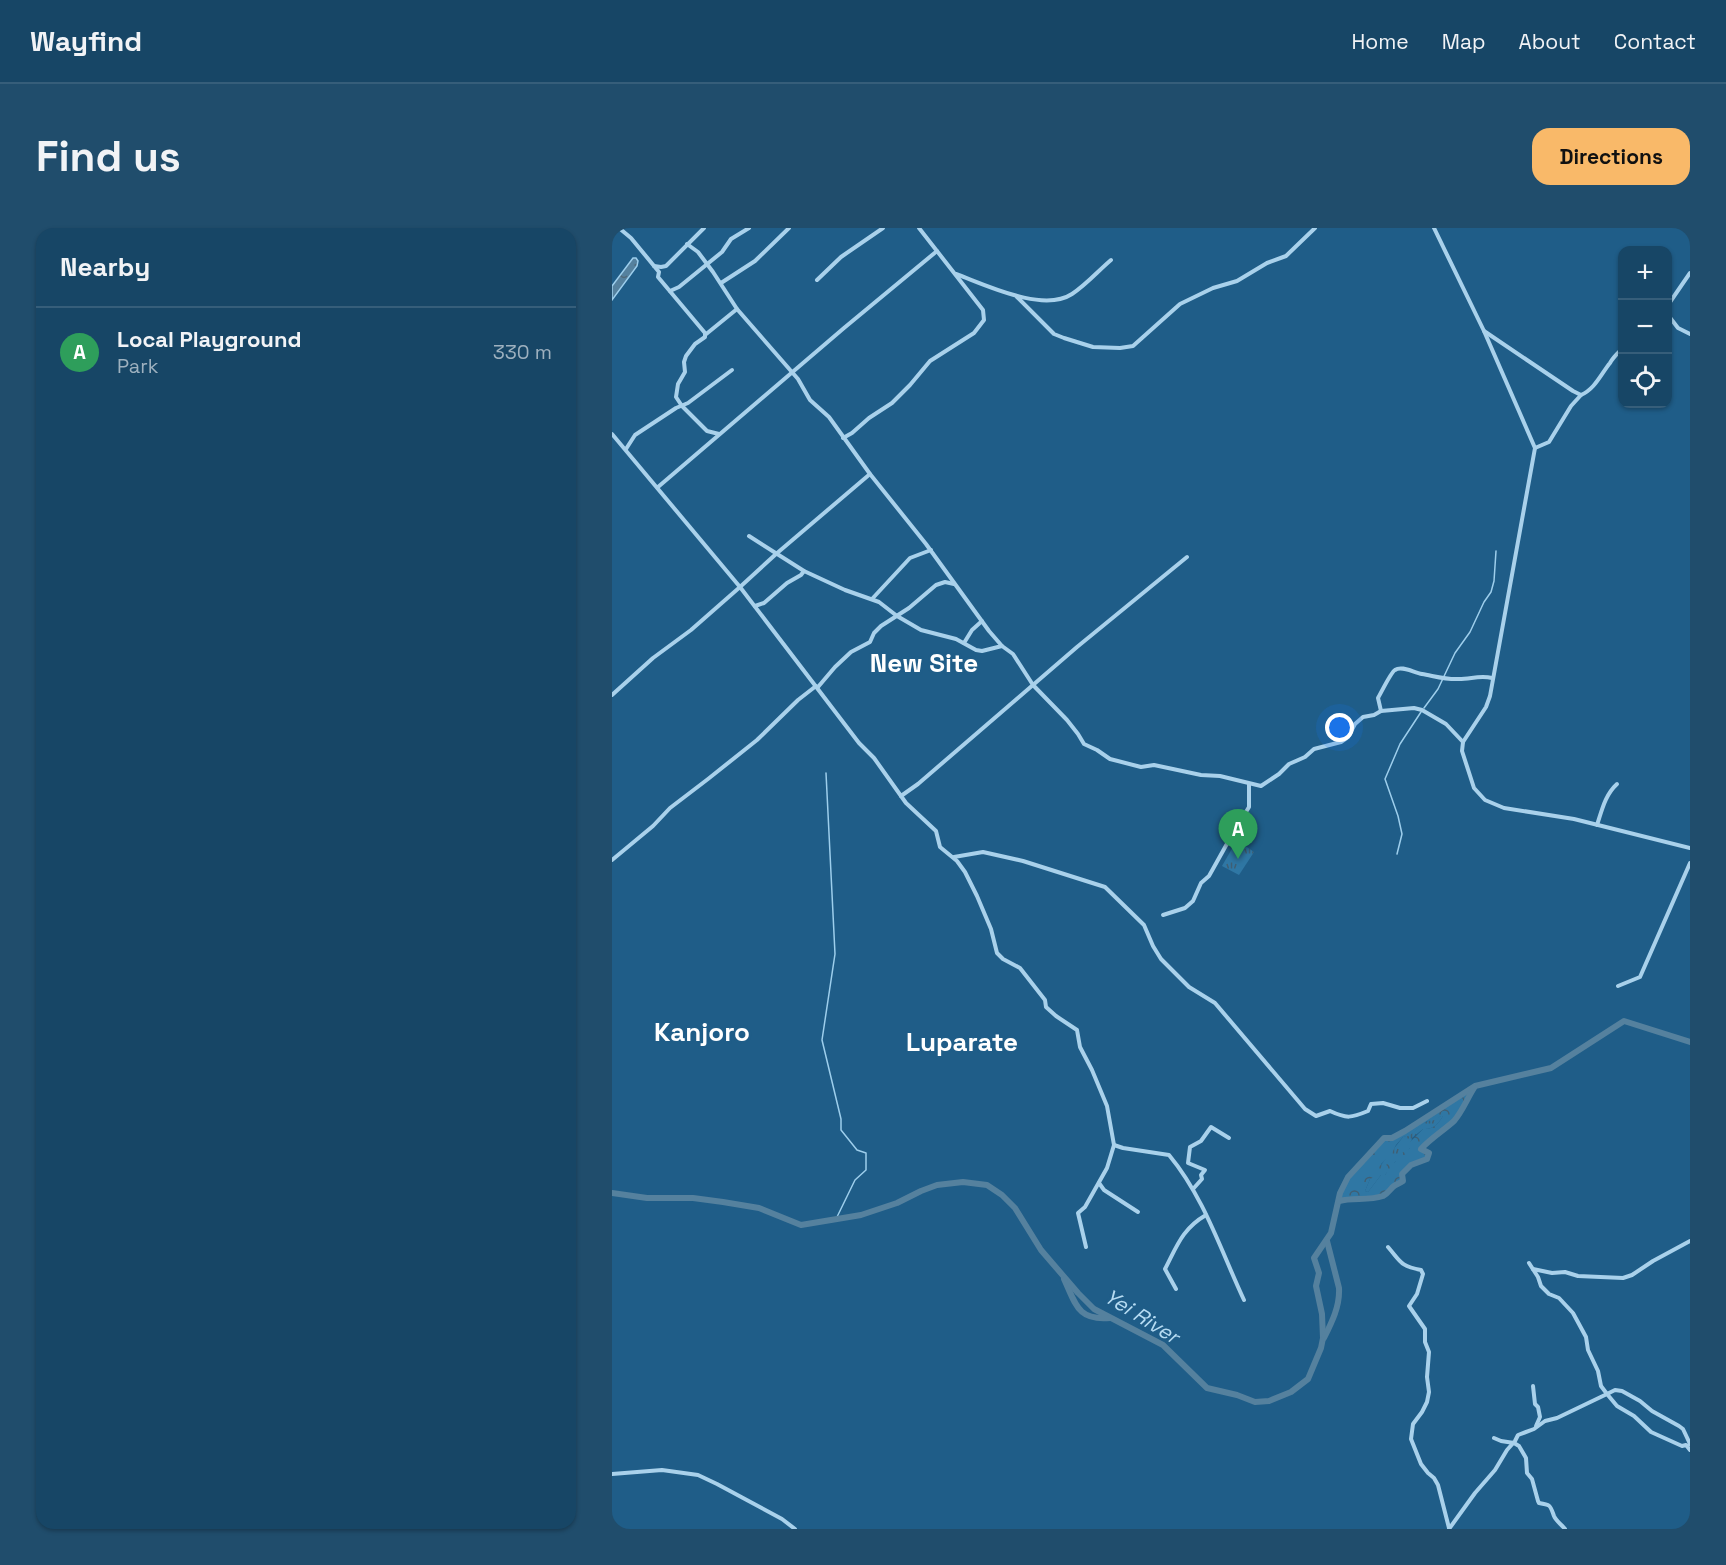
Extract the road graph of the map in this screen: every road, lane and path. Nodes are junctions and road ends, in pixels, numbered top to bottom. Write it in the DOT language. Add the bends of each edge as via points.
graph roads {
  1 [pos="619,228"];
  2 [pos="704,228"];
  3 [pos="749,228"];
  4 [pos="789,228"];
  5 [pos="883,228"];
  6 [pos="919,228"];
  7 [pos="1316,228"];
  8 [pos="1434,228"];
  9 [pos="687,244"];
  10 [pos="938,251"];
  11 [pos="1111,260"];
  12 [pos="706,264"];
  13 [pos="653,266"];
  14 [pos="1690,273"];
  15 [pos="956,274"];
  16 [pos="817,280"];
  17 [pos="721,283"];
  18 [pos="670,291"];
  19 [pos="1017,297"];
  20 [pos="1672,300"];
  21 [pos="737,309"];
  22 [pos="1672,320"];
  23 [pos="1484,331"];
  24 [pos="1690,334"];
  25 [pos="705,335"];
  26 [pos="1618,354"];
  27 [pos="732,370"];
  28 [pos="792,373"];
  29 [pos="1581,395"];
  30 [pos="682,406"];
  31 [pos="612,434"];
  32 [pos="719,434"];
  33 [pos="843,438"];
  34 [pos="1535,448"];
  35 [pos="626,449"];
  36 [pos="870,474"];
  37 [pos="658,487"];
  38 [pos="749,536"];
  39 [pos="931,550"];
  40 [pos="776,554"];
  41 [pos="1187,556"];
  42 [pos="804,571"];
  43 [pos="954,584"];
  44 [pos="740,588"];
  45 [pos="872,599"];
  46 [pos="755,606"];
  47 [pos="897,616"];
  48 [pos="982,621"];
  49 [pos="964,643"];
  50 [pos="1002,646"];
  51 [pos="1492,678"];
  52 [pos="1033,685"];
  53 [pos="817,687"];
  54 [pos="612,695"];
  55 [pos="1381,711"];
  56 [pos="1463,742"];
  57 [pos="1249,783"];
  58 [pos="1617,784"];
  59 [pos="901,796"];
  60 [pos="1597,825"];
  61 [pos="1690,848"];
  62 [pos="953,857"];
  63 [pos="612,861"];
  64 [pos="1690,863"];
  65 [pos="1163,915"];
  66 [pos="1618,986"];
  67 [pos="1427,1101"];
  68 [pos="1229,1138"];
  69 [pos="1114,1145"];
  70 [pos="1098,1182"];
  71 [pos="1193,1189"];
  72 [pos="1138,1212"];
  73 [pos="1206,1215"];
  74 [pos="1690,1241"];
  75 [pos="1086,1247"];
  76 [pos="1388,1247"];
  77 [pos="1529,1263"];
  78 [pos="1532,1268"];
  79 [pos="1176,1288"];
  80 [pos="1244,1300"];
  81 [pos="1533,1386"];
  82 [pos="1607,1394"];
  83 [pos="1536,1427"];
  84 [pos="1494,1438"];
  85 [pos="1514,1443"];
  86 [pos="1690,1444"];
  87 [pos="1690,1450"];
  88 [pos="612,1474"];
  89 [pos="795,1529"];
  90 [pos="1449,1529"];
  91 [pos="1565,1529"];
  1 -- 13 [label="street"];
  2 -- 9 [label="street"];
  3 -- 12 [label="street" via="731,239"];
  4 -- 17 [label="street" via="755,261"];
  5 -- 16 [label="street" via="841,256"];
  6 -- 10 [label="street"];
  7 -- 19 [label="street" via="1286,256 1180,304 1133,346 1093,347 1054,334"];
  8 -- 23 [label="street"];
  9 -- 12 [label="street"];
  9 -- 13 [label="street" via="666,266"];
  10 -- 15 [label="street"];
  10 -- 28 [label="street"];
  11 -- 19 [label="street" via="1072,294 1057,301"];
  12 -- 17 [label="street"];
  12 -- 18 [label="street"];
  13 -- 18 [label="street"];
  14 -- 20 [label="street"];
  15 -- 19 [label="street"];
  15 -- 33 [label="street" via="983,310 981,326 930,361 892,403"];
  17 -- 21 [label="street"];
  18 -- 25 [label="street"];
  21 -- 25 [label="street"];
  21 -- 28 [label="street"];
  22 -- 24 [label="street"];
  23 -- 29 [label="street"];
  23 -- 34 [label="street"];
  25 -- 30 [label="street" via="685,359 685,372 676,393"];
  26 -- 29 [label="street" via="1599,380"];
  27 -- 30 [label="street"];
  28 -- 32 [label="street"];
  28 -- 33 [label="street"];
  29 -- 34 [label="street" via="1549,442"];
  30 -- 32 [label="street" via="707,431"];
  30 -- 35 [label="street" via="635,435"];
  31 -- 35 [label="street"];
  32 -- 37 [label="street"];
  33 -- 36 [label="street"];
  34 -- 51 [label="street"];
  35 -- 37 [label="street"];
  36 -- 39 [label="street"];
  36 -- 40 [label="street"];
  37 -- 44 [label="street"];
  38 -- 40 [label="street"];
  39 -- 43 [label="street"];
  39 -- 45 [label="street" via="910,558"];
  40 -- 42 [label="street"];
  40 -- 44 [label="street"];
  41 -- 52 [label="street"];
  42 -- 45 [label="street"];
  42 -- 46 [label="street"];
  43 -- 47 [label="street" via="936,585"];
  43 -- 48 [label="street"];
  44 -- 46 [label="street"];
  44 -- 54 [label="street"];
  45 -- 47 [label="street"];
  46 -- 53 [label="street"];
  47 -- 49 [label="street" via="921,630"];
  47 -- 53 [label="street" via="876,631 870,642 851,652"];
  48 -- 49 [label="street"];
  48 -- 50 [label="street"];
  49 -- 50 [label="street" via="982,651"];
  50 -- 52 [label="street" via="1014,654"];
  51 -- 55 [label="street" via="1447,678 1396,669 1378,698"];
  51 -- 56 [label="street" via="1486,707"];
  52 -- 57 [label="street" via="1084,744 1110,759"];
  52 -- 59 [label="street"];
  53 -- 59 [label="street"];
  53 -- 63 [label="street"];
  55 -- 56 [label="street" via="1422,710 1446,724"];
  55 -- 57 [label="street" via="1364,717 1341,742 1314,749 1261,786"];
  56 -- 60 [label="street" via="1472,783 1485,800 1504,808"];
  57 -- 65 [label="street" via="1249,807 1193,901"];
  58 -- 60 [label="street" via="1606,798"];
  59 -- 62 [label="street" via="936,831 940,847"];
  60 -- 61 [label="street"];
  62 -- 67 [label="street" via="983,852 1105,886 1135,914 1161,959 1189,987 1215,1003 1305,1109 1316,1116 1330,1111 1344,1118 1368,1111 1371,1104 1413,1108"];
  62 -- 69 [label="street" via="977,896 997,953 1018,966 1047,1007 1077,1030 1080,1047 1107,1106"];
  64 -- 66 [label="street" via="1640,977"];
  68 -- 71 [label="street" via="1211,1127 1190,1148 1188,1163 1205,1170"];
  69 -- 70 [label="street"];
  69 -- 71 [label="street" via="1169,1155"];
  70 -- 72 [label="street"];
  70 -- 75 [label="street" via="1078,1214"];
  71 -- 73 [label="street"];
  73 -- 79 [label="street" via="1187,1228 1165,1269"];
  73 -- 80 [label="street"];
  74 -- 78 [label="street" via="1623,1278"];
  76 -- 90 [label="street" via="1401,1264 1423,1274 1410,1306 1425,1329 1429,1392 1413,1424 1412,1439 1421,1464 1438,1485"];
  77 -- 78 [label="street"];
  78 -- 82 [label="street" via="1540,1286 1573,1313"];
  81 -- 83 [label="street" via="1540,1417"];
  82 -- 83 [label="street"];
  82 -- 86 [label="street" via="1619,1389 1640,1401 1683,1429"];
  82 -- 87 [label="street" via="1651,1432"];
  83 -- 85 [label="street" via="1518,1435"];
  84 -- 85 [label="street"];
  85 -- 90 [label="street"];
  85 -- 91 [label="street" via="1526,1458 1527,1473 1539,1503 1553,1509"];
  88 -- 89 [label="street" via="662,1470 698,1475"];
}
